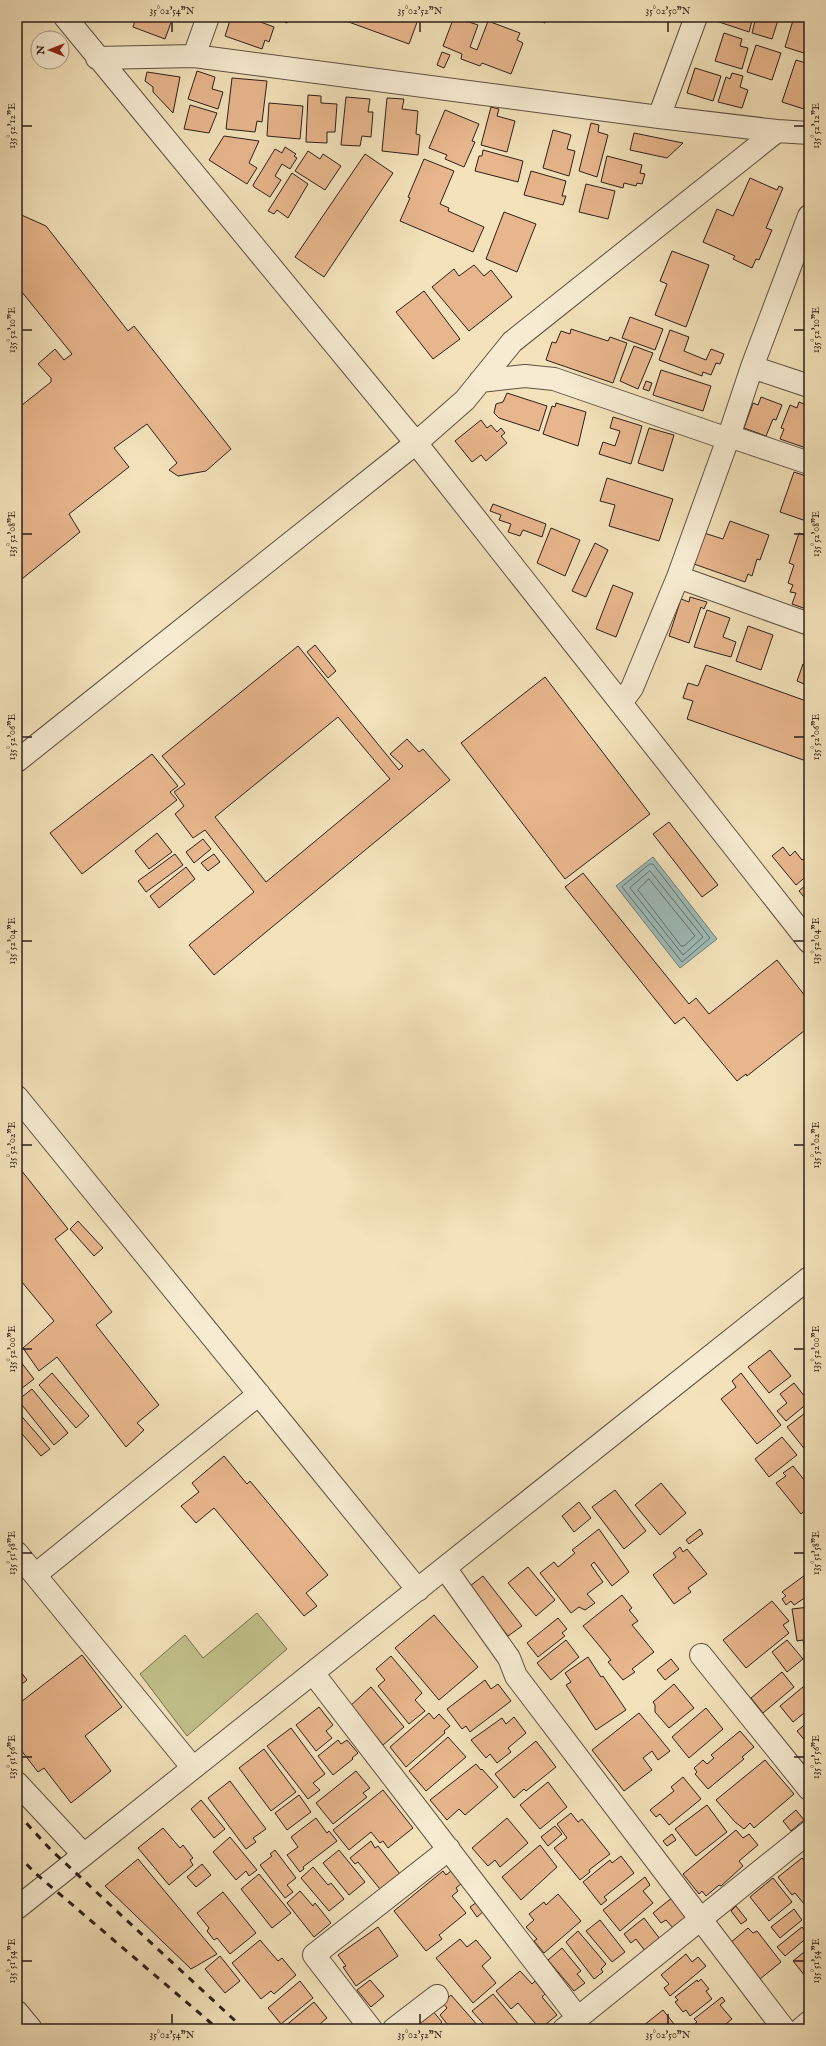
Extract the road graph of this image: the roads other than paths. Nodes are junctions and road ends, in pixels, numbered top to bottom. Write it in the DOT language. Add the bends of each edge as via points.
graph roads {
  1 [pos="64,17"];
  2 [pos="208,17"];
  3 [pos="696,17"];
  4 [pos="194,56"];
  5 [pos="97,58"];
  6 [pos="659,117"];
  7 [pos="778,131"];
  8 [pos="809,132"];
  9 [pos="809,216"];
  10 [pos="752,367"];
  11 [pos="480,381"];
  12 [pos="809,386"];
  13 [pos="729,438"];
  14 [pos="416,443"];
  15 [pos="809,463"];
  16 [pos="678,577"];
  17 [pos="809,624"];
  18 [pos="621,703"];
  19 [pos="17,761"];
  20 [pos="809,942"];
  21 [pos="17,1097"];
  22 [pos="809,1278"];
  23 [pos="258,1394"];
  24 [pos="17,1553"];
  25 [pos="446,1568"];
  26 [pos="35,1575"];
  27 [pos="418,1590"];
  28 [pos="701,1655"];
  29 [pos="313,1673"];
  30 [pos="193,1768"];
  31 [pos="17,1783"];
  32 [pos="809,1790"];
  33 [pos="809,1832"];
  34 [pos="449,1849"];
  35 [pos="84,1855"];
  36 [pos="17,1908"];
  37 [pos="701,1919"];
  38 [pos="437,1996"];
  39 [pos="809,2022"];
  40 [pos="571,2023"];
  41 [pos="372,2029"];
  42 [pos="394,2029"];
  43 [pos="784,2029"];
  44 [pos="801,2029"];
  1 -- 5 [label="street"];
  2 -- 4 [label="street"];
  3 -- 6 [label="street"];
  4 -- 5 [label="street"];
  4 -- 6 [label="street"];
  5 -- 14 [label="street"];
  6 -- 7 [label="street"];
  7 -- 8 [label="street"];
  7 -- 11 [label="street" via="512,342"];
  9 -- 10 [label="street"];
  10 -- 12 [label="street"];
  10 -- 13 [label="street"];
  11 -- 13 [label="street" via="525,376 554,379"];
  11 -- 14 [label="street" via="465,400"];
  13 -- 15 [label="street"];
  13 -- 16 [label="street"];
  14 -- 18 [label="street"];
  14 -- 19 [label="street"];
  16 -- 17 [label="street"];
  16 -- 18 [label="street" via="632,688"];
  18 -- 20 [label="street"];
  21 -- 23 [label="street"];
  22 -- 25 [label="street"];
  23 -- 26 [label="street"];
  23 -- 27 [label="street"];
  24 -- 26 [label="street"];
  25 -- 27 [label="street"];
  25 -- 37 [label="street" via="509,1658 516,1676"];
  26 -- 30 [label="street"];
  27 -- 29 [label="street"];
  28 -- 32 [label="street"];
  29 -- 30 [label="street"];
  29 -- 34 [label="street"];
  30 -- 35 [label="street"];
  31 -- 35 [label="street"];
  33 -- 37 [label="street"];
  34 -- 40 [label="street"];
  34 -- 41 [label="street" via="314,1955"];
  35 -- 36 [label="street"];
  37 -- 40 [label="street"];
  37 -- 43 [label="street"];
  38 -- 42 [label="street"];
  39 -- 44 [label="street"];
}
